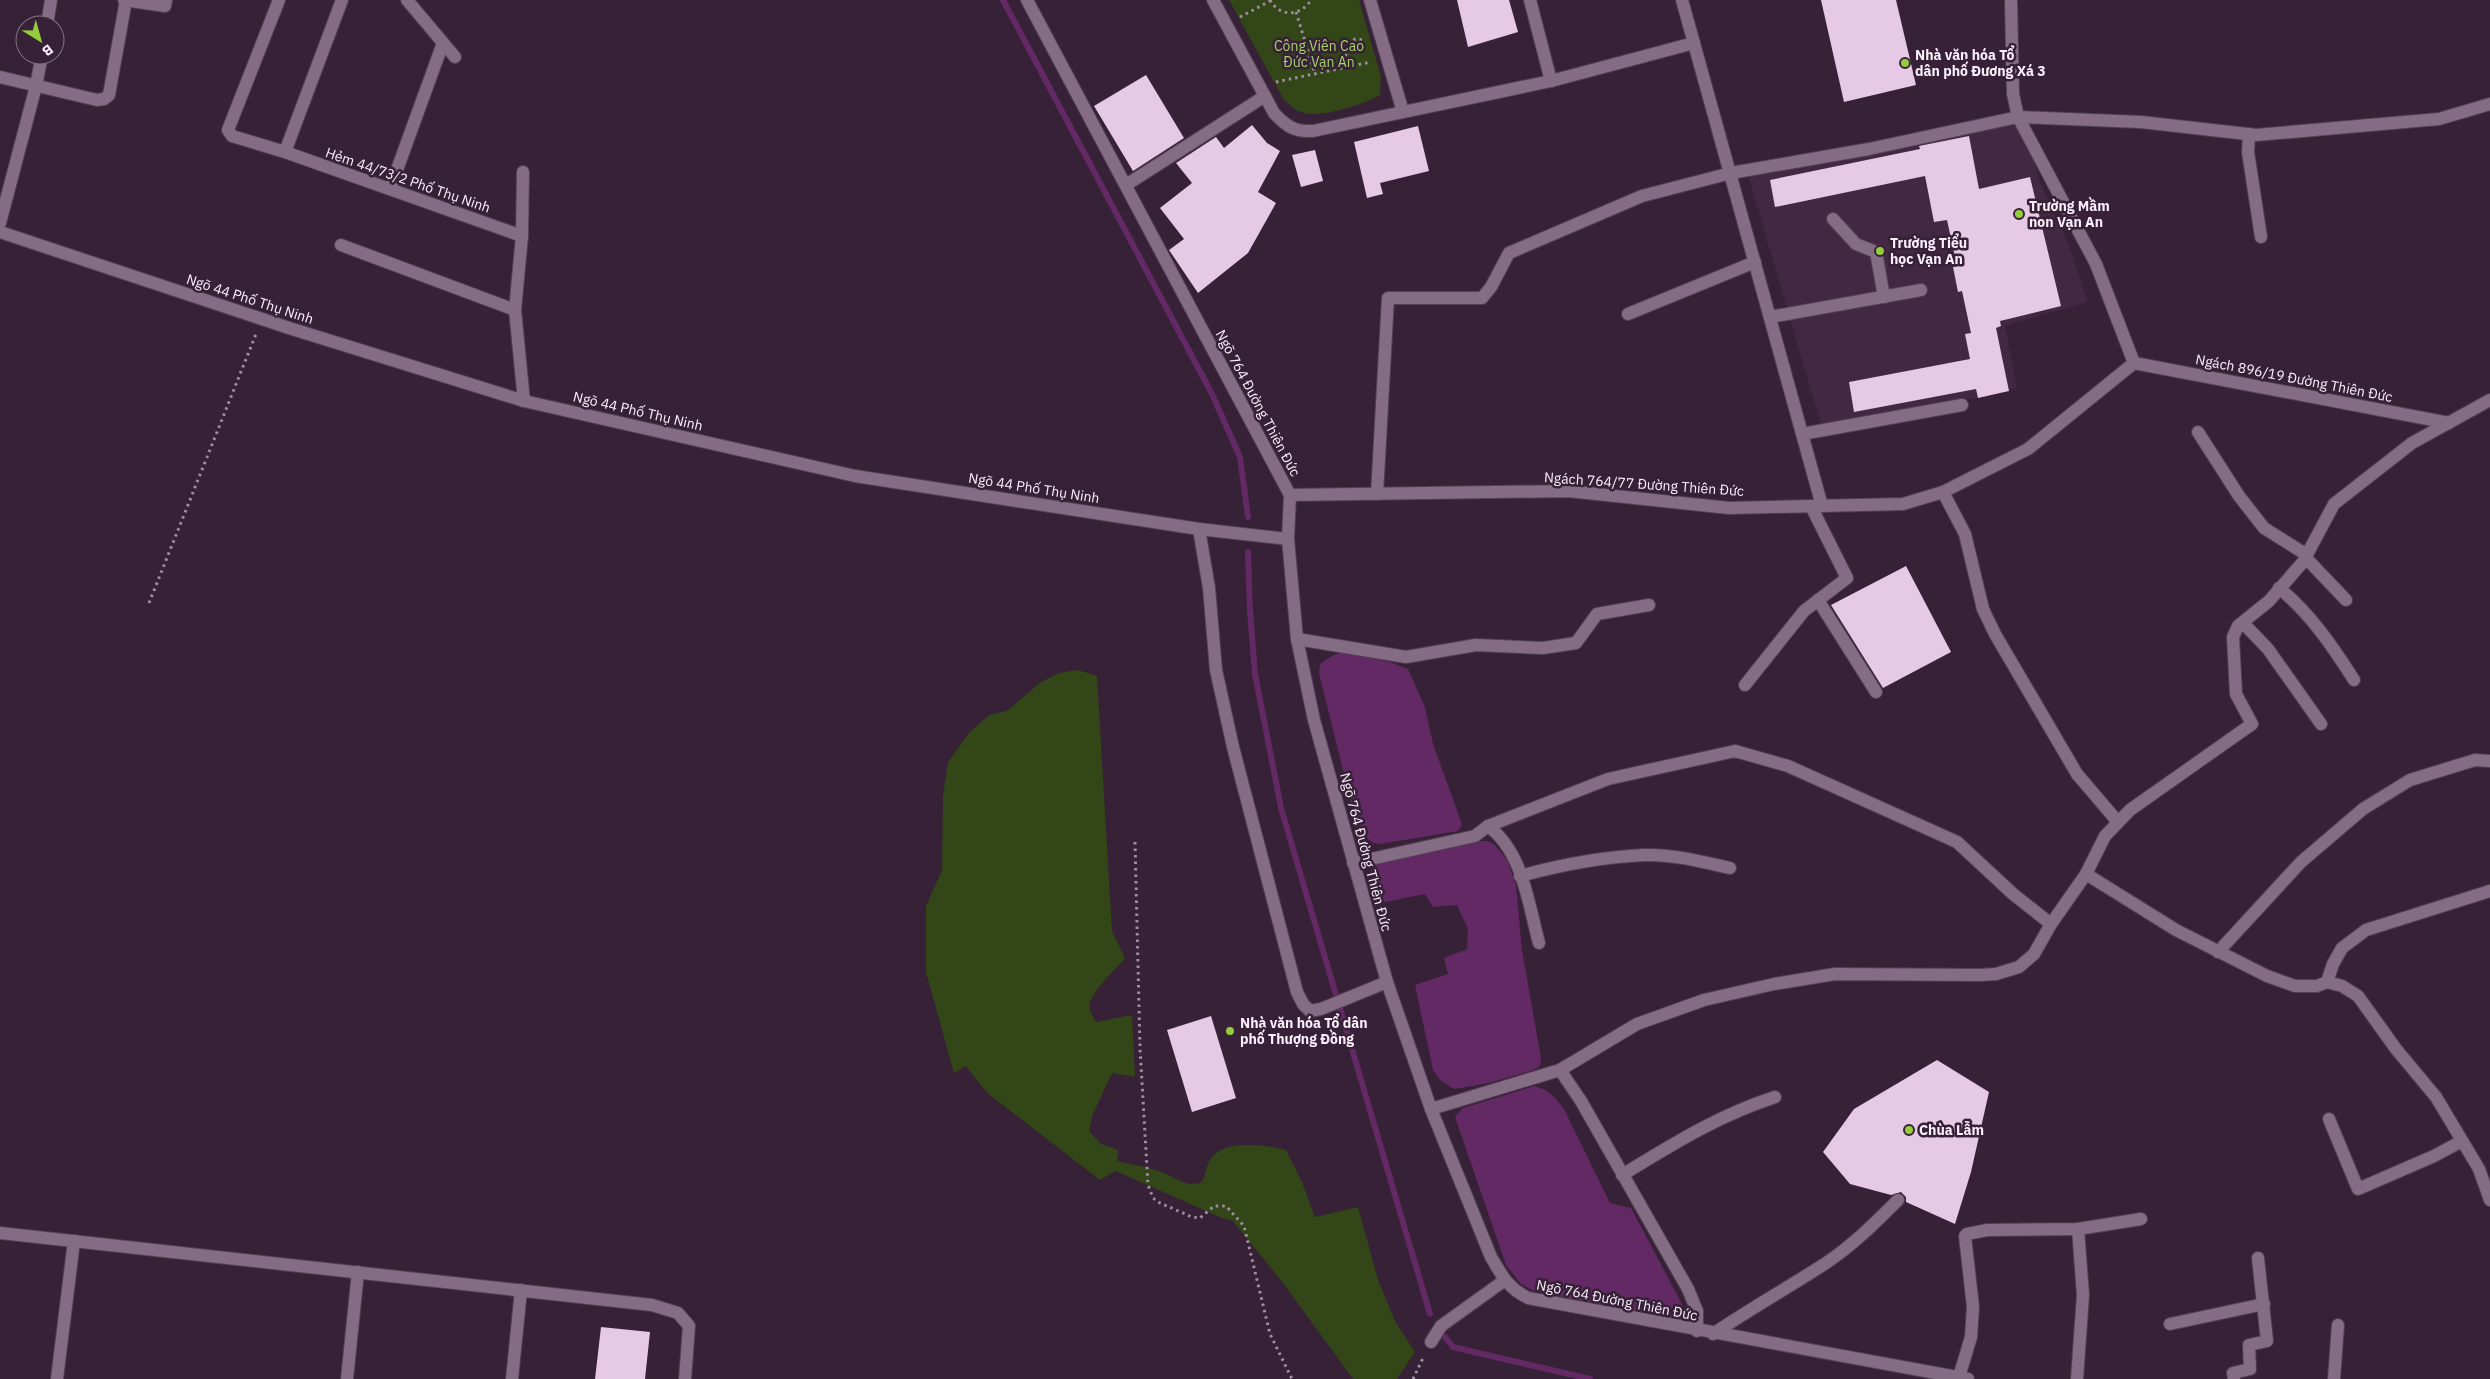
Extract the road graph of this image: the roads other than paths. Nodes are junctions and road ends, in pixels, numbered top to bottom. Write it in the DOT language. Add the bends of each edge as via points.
graph roads {
  1 [pos="52,0"];
  2 [pos="125,0"];
  3 [pos="166,0"];
  4 [pos="279,0"];
  5 [pos="342,0"];
  6 [pos="407,0"];
  7 [pos="1027,0"];
  8 [pos="1213,0"];
  9 [pos="1370,0"];
  10 [pos="1530,0"];
  11 [pos="1682,0"];
  12 [pos="2011,0"];
  13 [pos="49,15"];
  14 [pos="443,43"];
  15 [pos="1694,43"];
  16 [pos="455,57"];
  17 [pos="40,65"];
  18 [pos="0,77"];
  19 [pos="1551,81"];
  20 [pos="36,86"];
  21 [pos="1265,96"];
  22 [pos="2490,104"];
  23 [pos="1403,112"];
  24 [pos="2018,116"];
  25 [pos="2249,134"];
  26 [pos="285,152"];
  27 [pos="523,172"];
  28 [pos="1731,173"];
  29 [pos="1126,185"];
  30 [pos="390,189"];
  31 [pos="1833,219"];
  32 [pos="0,223"];
  33 [pos="0,232"];
  34 [pos="522,236"];
  35 [pos="2261,237"];
  36 [pos="341,245"];
  37 [pos="1755,262"];
  38 [pos="1921,290"];
  39 [pos="1884,297"];
  40 [pos="515,310"];
  41 [pos="1628,314"];
  42 [pos="1770,317"];
  43 [pos="2134,363"];
  44 [pos="2490,400"];
  45 [pos="524,401"];
  46 [pos="1962,405"];
  47 [pos="2449,423"];
  48 [pos="2198,432"];
  49 [pos="1802,434"];
  50 [pos="1943,492"];
  51 [pos="1377,494"];
  52 [pos="1290,495"];
  53 [pos="1816,506"];
  54 [pos="1199,529"];
  55 [pos="1288,539"];
  56 [pos="2307,556"];
  57 [pos="2279,588"];
  58 [pos="1818,600"];
  59 [pos="2346,600"];
  60 [pos="1649,605"];
  61 [pos="2243,623"];
  62 [pos="1297,639"];
  63 [pos="2354,680"];
  64 [pos="1745,685"];
  65 [pos="1876,692"];
  66 [pos="2321,724"];
  67 [pos="2490,761"];
  68 [pos="2118,822"];
  69 [pos="1488,826"];
  70 [pos="1353,863"];
  71 [pos="1730,868"];
  72 [pos="2086,874"];
  73 [pos="1520,876"];
  74 [pos="2490,891"];
  75 [pos="2051,924"];
  76 [pos="1539,943"];
  77 [pos="2218,952"];
  78 [pos="1387,982"];
  79 [pos="2327,982"];
  80 [pos="1560,1070"];
  81 [pos="1775,1097"];
  82 [pos="1430,1109"];
  83 [pos="2329,1119"];
  84 [pos="2462,1140"];
  85 [pos="1622,1175"];
  86 [pos="1898,1200"];
  87 [pos="2490,1200"];
  88 [pos="2141,1220"];
  89 [pos="2078,1229"];
  90 [pos="0,1233"];
  91 [pos="74,1241"];
  92 [pos="2258,1258"];
  93 [pos="358,1272"];
  94 [pos="1505,1280"];
  95 [pos="521,1290"];
  96 [pos="2264,1304"];
  97 [pos="2170,1324"];
  98 [pos="2338,1325"];
  99 [pos="1697,1330"];
  100 [pos="1713,1334"];
  101 [pos="1431,1342"];
  102 [pos="1963,1378"];
  103 [pos="57,1379"];
  104 [pos="347,1379"];
  105 [pos="512,1379"];
  106 [pos="685,1379"];
  107 [pos="2077,1379"];
  108 [pos="2234,1379"];
  109 [pos="2334,1379"];
  1 -- 13 [label="street"];
  2 -- 3 [label="street" via="165,6"];
  2 -- 20 [label="street" via="109,95 96,100"];
  4 -- 26 [label="street, Hẻm 44/73/2 Phố Thụ Ninh" via="228,130 239,140"];
  5 -- 26 [label="street"];
  6 -- 14 [label="street"];
  7 -- 29 [label="street, Ngõ 764 Đường Thiên Đức"];
  8 -- 21 [label="street"];
  9 -- 23 [label="street"];
  10 -- 19 [label="street"];
  11 -- 15 [label="street"];
  12 -- 24 [label="street" via="2013,94"];
  14 -- 16 [label="street"];
  14 -- 30 [label="street"];
  15 -- 19 [label="street"];
  15 -- 28 [label="street"];
  17 -- 20 [label="street"];
  18 -- 20 [label="street"];
  19 -- 23 [label="street"];
  20 -- 32 [label="street"];
  21 -- 23 [label="street" via="1274,113 1286,126 1298,132"];
  21 -- 29 [label="street"];
  22 -- 25 [label="street" via="2439,119"];
  24 -- 25 [label="street" via="2141,122"];
  24 -- 28 [label="street" via="1869,149"];
  24 -- 43 [label="street" via="2096,264"];
  25 -- 35 [label="street" via="2248,152"];
  26 -- 30 [label="street, Hẻm 44/73/2 Phố Thụ Ninh"];
  27 -- 34 [label="street"];
  28 -- 37 [label="street"];
  28 -- 51 [label="street" via="1642,196 1508,253 1482,298 1388,298"];
  29 -- 52 [label="street, Ngõ 764 Đường Thiên Đức"];
  30 -- 34 [label="street, Hẻm 44/73/2 Phố Thụ Ninh"];
  31 -- 39 [label="street" via="1856,244 1876,252"];
  33 -- 45 [label="street, Ngõ 44 Phố Thụ Ninh"];
  34 -- 40 [label="street"];
  36 -- 40 [label="street"];
  37 -- 41 [label="street"];
  37 -- 42 [label="street"];
  38 -- 39 [label="street"];
  39 -- 42 [label="street"];
  40 -- 45 [label="street"];
  42 -- 49 [label="street"];
  43 -- 47 [label="street, Ngách 896/19 Đường Thiên Đức"];
  43 -- 50 [label="street, Ngách 764/77 Đường Thiên Đức" via="2028,450"];
  44 -- 47 [label="street"];
  45 -- 54 [label="street, Ngõ 44 Phố Thụ Ninh" via="855,476"];
  46 -- 49 [label="street"];
  47 -- 56 [label="street" via="2412,443 2334,504"];
  48 -- 56 [label="street" via="2264,528"];
  49 -- 53 [label="street"];
  50 -- 53 [label="street, Ngách 764/77 Đường Thiên Đức" via="1903,504"];
  50 -- 68 [label="street" via="1965,534 1983,609 1995,634 2077,774"];
  51 -- 52 [label="street, Ngách 764/77 Đường Thiên Đức"];
  51 -- 53 [label="street, Ngách 764/77 Đường Thiên Đức" via="1568,491 1729,508"];
  52 -- 55 [label="street, Ngõ 764 Đường Thiên Đức"];
  53 -- 58 [label="street" via="1847,578"];
  54 -- 55 [label="street, Ngõ 44 Phố Thụ Ninh"];
  54 -- 78 [label="street" via="1209,588 1216,670 1297,992 1310,1011"];
  55 -- 62 [label="street, Ngõ 764 Đường Thiên Đức"];
  56 -- 57 [label="street"];
  56 -- 59 [label="street"];
  57 -- 61 [label="street"];
  57 -- 63 [label="street" via="2310,618"];
  58 -- 64 [label="street" via="1804,611"];
  58 -- 65 [label="street"];
  60 -- 62 [label="street" via="1597,614 1576,643 1543,648 1476,646 1406,657"];
  61 -- 66 [label="street" via="2268,649"];
  61 -- 68 [label="street" via="2233,637 2236,694 2252,724 2130,810"];
  62 -- 70 [label="street, Ngõ 764 Đường Thiên Đức" via="1314,720"];
  67 -- 77 [label="street" via="2475,760 2410,780 2363,809 2301,862"];
  68 -- 72 [label="street" via="2106,836"];
  69 -- 70 [label="street" via="1475,836"];
  69 -- 73 [label="street" via="1509,848"];
  69 -- 75 [label="street" via="1608,779 1735,751 1788,766 1957,842"];
  70 -- 78 [label="street, Ngõ 764 Đường Thiên Đức"];
  71 -- 73 [label="street" via="1645,855 1558,865"];
  72 -- 75 [label="street"];
  72 -- 77 [label="street"];
  73 -- 76 [label="street"];
  74 -- 79 [label="street" via="2366,930 2342,948"];
  75 -- 80 [label="street" via="2034,954 2020,967 1980,975 1835,974 1774,984 1704,1000 1637,1024"];
  77 -- 79 [label="street" via="2295,986 2317,986"];
  78 -- 82 [label="street, Ngõ 764 Đường Thiên Đức"];
  79 -- 84 [label="street" via="2342,986 2358,996 2436,1097"];
  80 -- 82 [label="street"];
  80 -- 85 [label="street"];
  81 -- 85 [label="street" via="1711,1122"];
  82 -- 94 [label="street, Ngõ 764 Đường Thiên Đức" via="1491,1257"];
  83 -- 84 [label="street" via="2358,1188 2434,1156"];
  84 -- 87 [label="street" via="2479,1168"];
  85 -- 99 [label="street" via="1688,1288 1697,1311"];
  86 -- 100 [label="street" via="1862,1236 1826,1263"];
  88 -- 89 [label="street"];
  89 -- 102 [label="street" via="1987,1230 1965,1236 1973,1307"];
  89 -- 107 [label="street" via="2083,1295"];
  90 -- 91 [label="street"];
  91 -- 93 [label="street"];
  91 -- 103 [label="street"];
  92 -- 96 [label="street"];
  93 -- 95 [label="street"];
  93 -- 104 [label="street"];
  94 -- 99 [label="street, Ngõ 764 Đường Thiên Đức" via="1511,1288 1528,1298"];
  94 -- 101 [label="street" via="1441,1326"];
  95 -- 105 [label="street"];
  95 -- 106 [label="street" via="652,1305 678,1313 690,1332"];
  96 -- 97 [label="street"];
  96 -- 108 [label="street" via="2266,1341 2249,1345 2250,1369 2233,1373"];
  98 -- 109 [label="street"];
  99 -- 100 [label="street, Ngõ 764 Đường Thiên Đức"];
  100 -- 102 [label="street, Ngõ 764 Đường Thiên Đức"];
}
